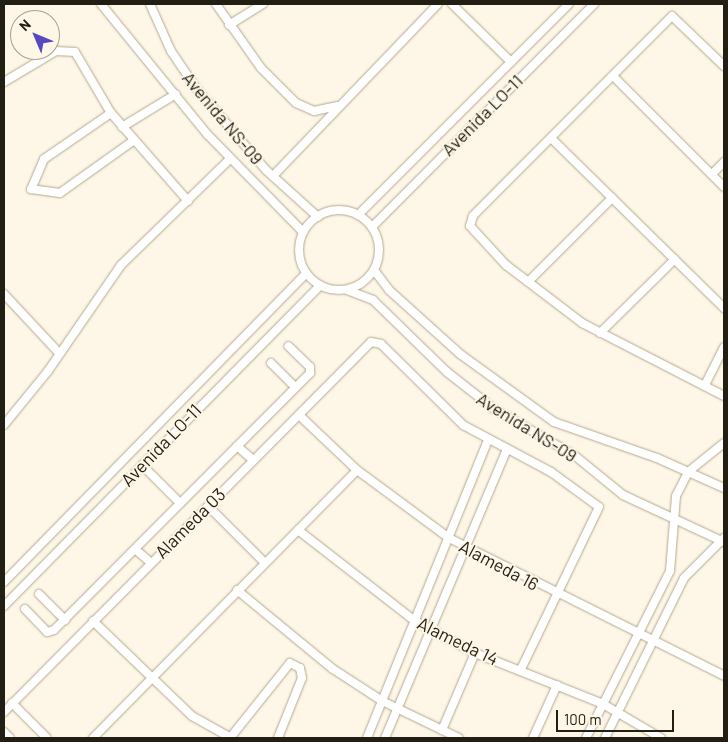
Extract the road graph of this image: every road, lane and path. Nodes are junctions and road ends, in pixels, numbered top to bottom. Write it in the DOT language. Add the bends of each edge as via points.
graph roads {
  1 [pos="101,4"];
  2 [pos="150,4"];
  3 [pos="216,4"];
  4 [pos="263,4"];
  5 [pos="438,4"];
  6 [pos="452,4"];
  7 [pos="569,4"];
  8 [pos="594,4"];
  9 [pos="229,25"];
  10 [pos="511,62"];
  11 [pos="724,66"];
  12 [pos="613,76"];
  13 [pos="4,82"];
  14 [pos="176,94"];
  15 [pos="339,105"];
  16 [pos="111,113"];
  17 [pos="122,127"];
  18 [pos="551,138"];
  19 [pos="133,141"];
  20 [pos="230,159"];
  21 [pos="724,162"];
  22 [pos="712,174"];
  23 [pos="273,176"];
  24 [pos="724,187"];
  25 [pos="612,198"];
  26 [pos="188,201"];
  27 [pos="358,215"];
  28 [pos="318,217"];
  29 [pos="372,228"];
  30 [pos="303,232"];
  31 [pos="675,259"];
  32 [pos="374,270"];
  33 [pos="306,274"];
  34 [pos="528,282"];
  35 [pos="320,286"];
  36 [pos="346,290"];
  37 [pos="4,296"];
  38 [pos="724,308"];
  39 [pos="600,333"];
  40 [pos="288,346"];
  41 [pos="724,347"];
  42 [pos="58,352"];
  43 [pos="270,363"];
  44 [pos="705,385"];
  45 [pos="295,387"];
  46 [pos="724,396"];
  47 [pos="299,415"];
  48 [pos="4,425"];
  49 [pos="488,440"];
  50 [pos="724,443"];
  51 [pos="237,446"];
  52 [pos="507,449"];
  53 [pos="252,459"];
  54 [pos="142,465"];
  55 [pos="357,470"];
  56 [pos="688,472"];
  57 [pos="724,488"];
  58 [pos="180,503"];
  59 [pos="208,506"];
  60 [pos="674,522"];
  61 [pos="298,530"];
  62 [pos="449,538"];
  63 [pos="723,540"];
  64 [pos="466,548"];
  65 [pos="135,549"];
  66 [pos="264,562"];
  67 [pos="150,563"];
  68 [pos="4,582"];
  69 [pos="237,590"];
  70 [pos="39,594"];
  71 [pos="557,596"];
  72 [pos="4,606"];
  73 [pos="25,608"];
  74 [pos="65,620"];
  75 [pos="93,621"];
  76 [pos="415,621"];
  77 [pos="432,628"];
  78 [pos="637,635"];
  79 [pos="651,642"];
  80 [pos="475,653"];
  81 [pos="521,669"];
  82 [pos="724,675"];
  83 [pos="151,679"];
  84 [pos="557,685"];
  85 [pos="382,702"];
  86 [pos="12,703"];
  87 [pos="603,704"];
  88 [pos="397,709"];
  89 [pos="4,712"];
  90 [pos="617,712"];
  91 [pos="442,730"];
  92 [pos="4,732"];
  93 [pos="10,738"];
  94 [pos="47,738"];
  95 [pos="93,738"];
  96 [pos="231,738"];
  97 [pos="278,738"];
  98 [pos="367,738"];
  99 [pos="385,738"];
  100 [pos="459,738"];
  101 [pos="533,738"];
  102 [pos="586,738"];
  103 [pos="605,738"];
  104 [pos="661,738"];
  1 -- 14 [label="street, Avenida NS-09"];
  2 -- 23 [label="street, Avenida NS-09" via="171,51 196,88"];
  3 -- 9 [label="street"];
  4 -- 9 [label="street"];
  5 -- 15 [label="street"];
  6 -- 10 [label="street"];
  7 -- 10 [label="street, Avenida LO-11"];
  8 -- 29 [label="street, Avenida LO-11"];
  9 -- 15 [label="street" via="296,104 314,111"];
  10 -- 27 [label="street, Avenida LO-11"];
  11 -- 12 [label="street" via="672,16"];
  12 -- 18 [label="street"];
  12 -- 22 [label="street"];
  13 -- 16 [label="street" via="61,49 80,57"];
  14 -- 17 [label="street"];
  14 -- 20 [label="street, Avenida NS-09"];
  15 -- 23 [label="street"];
  16 -- 17 [label="street"];
  16 -- 19 [label="street" via="44,159 31,189 60,193"];
  17 -- 19 [label="street"];
  18 -- 25 [label="street"];
  18 -- 34 [label="street" via="474,216 470,226 475,236"];
  19 -- 26 [label="street"];
  20 -- 26 [label="street"];
  20 -- 30 [label="street, Avenida NS-09"];
  21 -- 22 [label="street"];
  22 -- 24 [label="street"];
  23 -- 28 [label="street, Avenida NS-09"];
  25 -- 31 [label="street"];
  25 -- 34 [label="street"];
  26 -- 42 [label="street" via="121,265"];
  27 -- 28 [label="street" via="338,211"];
  27 -- 29 [label="street"];
  28 -- 30 [label="street"];
  29 -- 32 [label="street" via="379,248"];
  30 -- 33 [label="street" via="299,251"];
  31 -- 38 [label="street"];
  31 -- 39 [label="street"];
  32 -- 36 [label="street" via="365,281"];
  32 -- 56 [label="street, Avenida NS-09" via="418,318 514,396 554,422"];
  33 -- 35 [label="street"];
  33 -- 68 [label="street, Avenida LO-11"];
  34 -- 39 [label="street"];
  35 -- 36 [label="street"];
  35 -- 54 [label="street, Avenida LO-11"];
  36 -- 60 [label="street, Avenida NS-09" via="373,300 447,372 494,409 574,455 623,496"];
  37 -- 42 [label="street"];
  39 -- 44 [label="street"];
  40 -- 45 [label="street" via="310,367 310,373"];
  41 -- 44 [label="street"];
  42 -- 48 [label="street"];
  43 -- 45 [label="street"];
  44 -- 46 [label="street"];
  45 -- 51 [label="street"];
  47 -- 49 [label="street, Alameda 03" via="367,343 381,344 452,416"];
  47 -- 53 [label="street, Alameda 03"];
  47 -- 55 [label="street, Alameda 16"];
  49 -- 52 [label="street"];
  49 -- 62 [label="street"];
  50 -- 56 [label="street"];
  51 -- 53 [label="street"];
  51 -- 58 [label="street"];
  52 -- 64 [label="street"];
  52 -- 71 [label="street" via="589,496 600,511"];
  53 -- 59 [label="street, Alameda 03"];
  54 -- 58 [label="street"];
  54 -- 72 [label="street, Avenida LO-11"];
  55 -- 61 [label="street"];
  55 -- 62 [label="street, Alameda 16"];
  56 -- 57 [label="street, Avenida NS-09"];
  56 -- 60 [label="street" via="676,496"];
  58 -- 65 [label="street"];
  59 -- 66 [label="street"];
  59 -- 67 [label="street, Alameda 03"];
  60 -- 63 [label="street, Avenida NS-09"];
  60 -- 78 [label="street" via="670,571"];
  61 -- 66 [label="street"];
  61 -- 76 [label="street, Alameda 14"];
  62 -- 64 [label="street, Alameda 16"];
  62 -- 76 [label="street"];
  63 -- 79 [label="street" via="684,578"];
  64 -- 71 [label="street, Alameda 16"];
  64 -- 77 [label="street"];
  65 -- 67 [label="street"];
  65 -- 74 [label="street"];
  66 -- 69 [label="street"];
  67 -- 75 [label="street, Alameda 03"];
  69 -- 83 [label="street"];
  69 -- 85 [label="street" via="266,618"];
  70 -- 74 [label="street"];
  71 -- 78 [label="street, Alameda 16"];
  71 -- 81 [label="street"];
  73 -- 74 [label="street" via="47,632"];
  75 -- 83 [label="street"];
  75 -- 86 [label="street, Alameda 03"];
  76 -- 77 [label="street, Alameda 14"];
  76 -- 85 [label="street"];
  77 -- 80 [label="street, Alameda 14"];
  77 -- 88 [label="street"];
  78 -- 79 [label="street, Alameda 16"];
  78 -- 87 [label="street"];
  79 -- 82 [label="street, Alameda 16"];
  79 -- 90 [label="street"];
  80 -- 81 [label="street, Alameda 14"];
  80 -- 91 [label="street"];
  81 -- 84 [label="street, Alameda 14"];
  83 -- 95 [label="street"];
  83 -- 96 [label="street" via="201,724"];
  84 -- 87 [label="street, Alameda 14"];
  84 -- 101 [label="street"];
  85 -- 88 [label="street"];
  85 -- 98 [label="street"];
  86 -- 89 [label="street, Alameda 03"];
  86 -- 94 [label="street"];
  87 -- 90 [label="street, Alameda 14"];
  87 -- 102 [label="street"];
  88 -- 91 [label="street"];
  88 -- 99 [label="street"];
  90 -- 103 [label="street"];
  90 -- 104 [label="street, Alameda 14"];
  91 -- 100 [label="street"];
  92 -- 93 [label="street"];
  96 -- 97 [label="street" via="290,663 300,668 302,678"];
}
